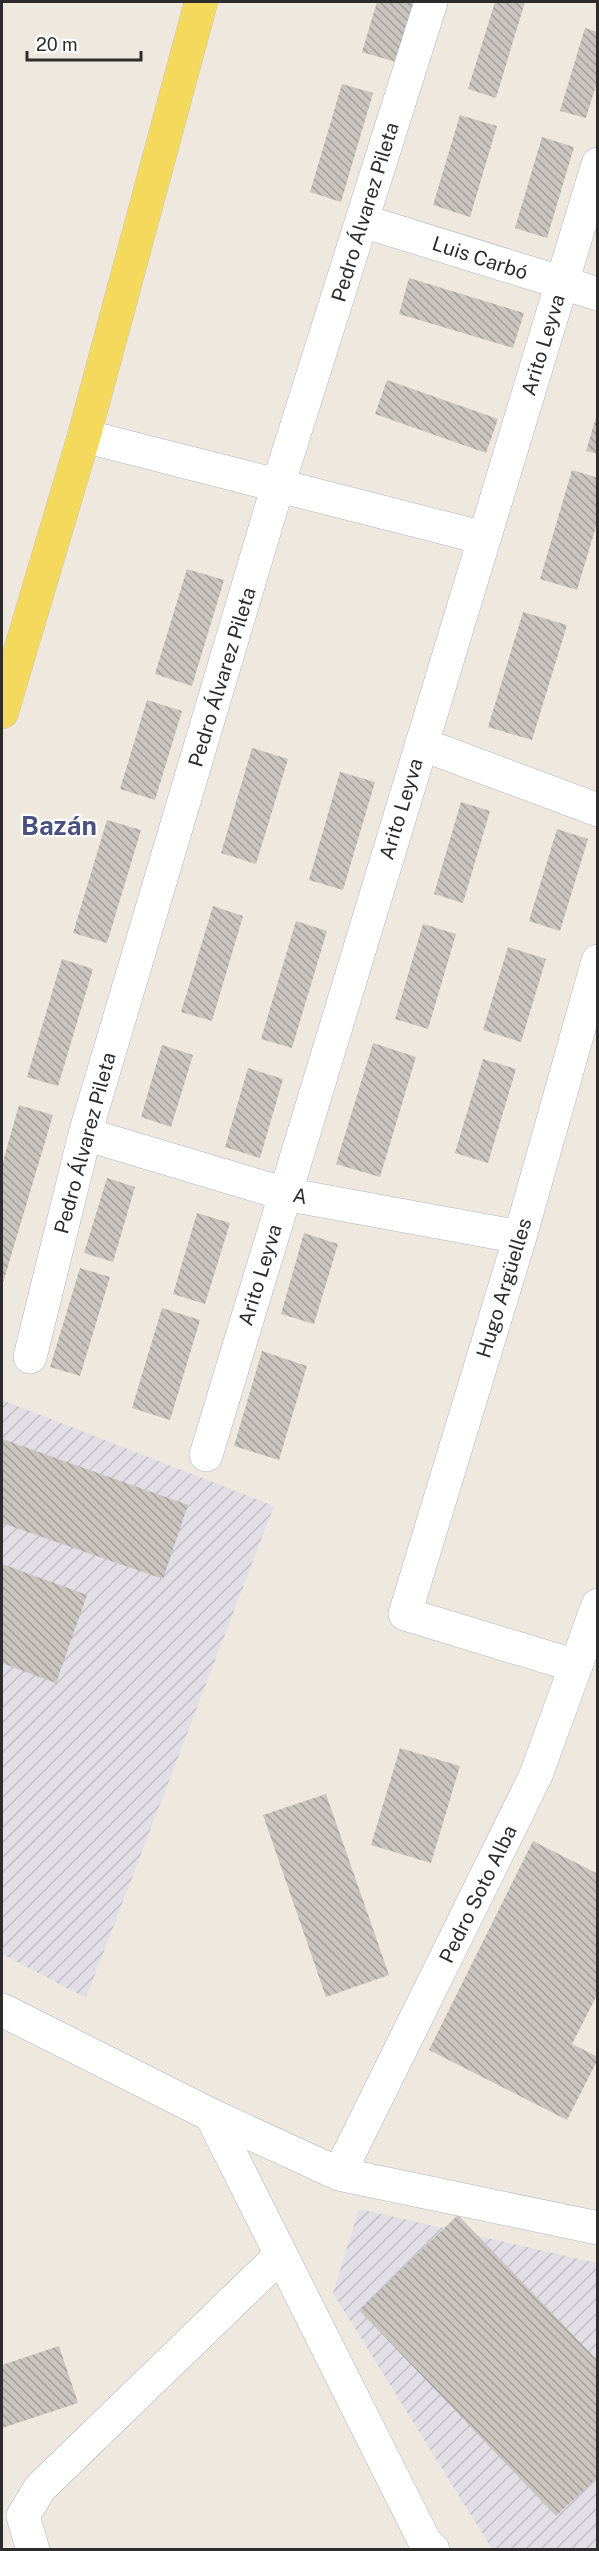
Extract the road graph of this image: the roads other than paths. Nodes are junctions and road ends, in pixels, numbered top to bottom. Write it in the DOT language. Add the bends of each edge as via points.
graph roads {
  1 [pos="201,2"];
  2 [pos="431,2"];
  3 [pos="597,164"];
  4 [pos="363,221"];
  5 [pos="561,284"];
  6 [pos="597,294"];
  7 [pos="84,436"];
  8 [pos="278,485"];
  9 [pos="484,538"];
  10 [pos="2,712"];
  11 [pos="421,744"];
  12 [pos="597,810"];
  13 [pos="597,961"];
  14 [pos="85,1134"];
  15 [pos="285,1194"];
  16 [pos="520,1237"];
  17 [pos="30,1357"];
  18 [pos="206,1455"];
  19 [pos="595,1621"];
  20 [pos="576,1666"];
  21 [pos="2,2010"];
  22 [pos="211,2115"];
  23 [pos="339,2175"];
  24 [pos="597,2228"];
  25 [pos="281,2254"];
  26 [pos="429,2547"];
  27 [pos="33,2550"];
  1 -- 7 [label="main road"];
  2 -- 4 [label="street, Pedro Álvarez Pileta"];
  3 -- 5 [label="street, Arito Leyva"];
  4 -- 5 [label="street, Luis Carbó"];
  4 -- 8 [label="street, Pedro Álvarez Pileta"];
  5 -- 6 [label="street, Luis Carbó"];
  5 -- 9 [label="street, Arito Leyva"];
  7 -- 8 [label="street"];
  7 -- 10 [label="main road"];
  8 -- 9 [label="street"];
  8 -- 14 [label="street, Pedro Álvarez Pileta"];
  9 -- 11 [label="street, Arito Leyva"];
  11 -- 12 [label="street"];
  11 -- 15 [label="street, Arito Leyva"];
  13 -- 16 [label="street, Hugo Argüelles"];
  14 -- 15 [label="street, A"];
  14 -- 17 [label="street, Pedro Álvarez Pileta"];
  15 -- 16 [label="street, A"];
  15 -- 18 [label="street, Arito Leyva"];
  16 -- 20 [label="street, Hugo Argüelles" via="405,1614"];
  19 -- 20 [label="street, Pedro Soto Alba"];
  20 -- 23 [label="street, Pedro Soto Alba" via="536,1775"];
  21 -- 22 [label="street"];
  22 -- 23 [label="street"];
  22 -- 25 [label="street"];
  23 -- 24 [label="street"];
  25 -- 26 [label="street"];
  25 -- 27 [label="street" via="40,2488 23,2516"];
}
